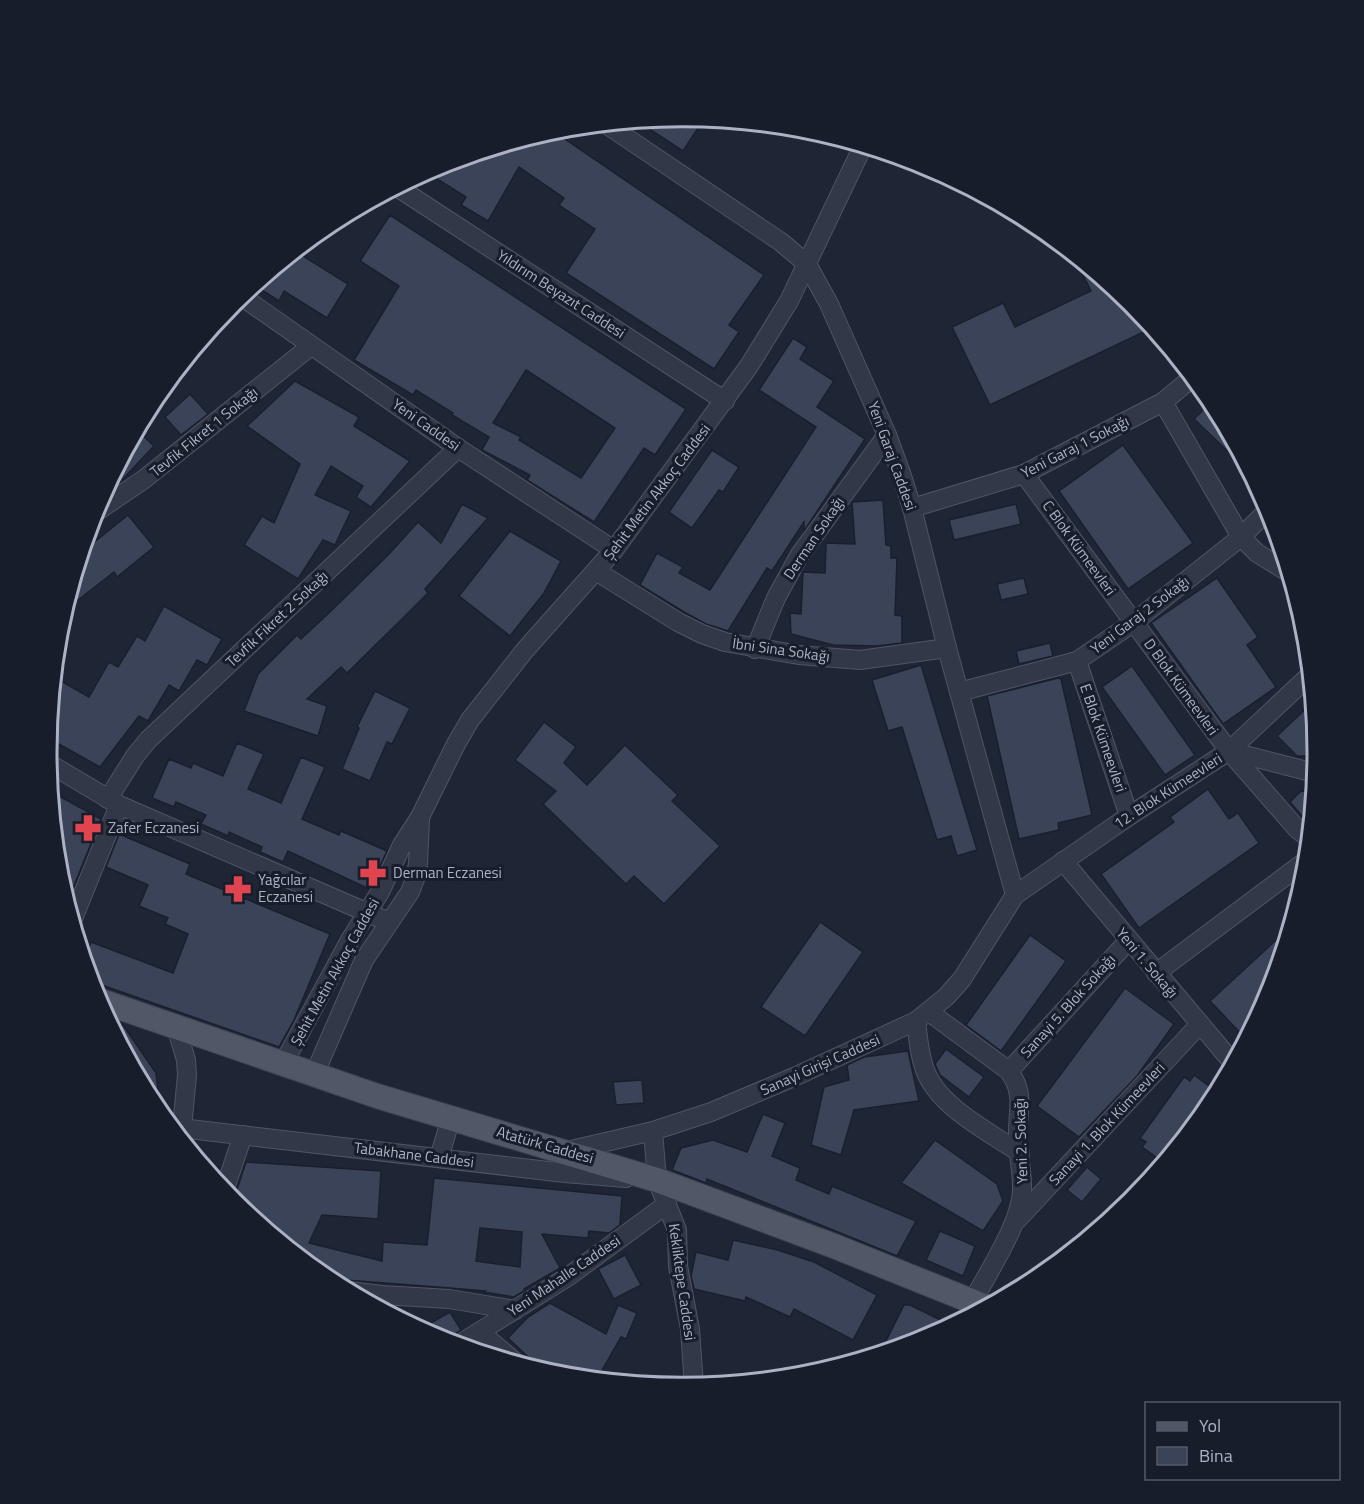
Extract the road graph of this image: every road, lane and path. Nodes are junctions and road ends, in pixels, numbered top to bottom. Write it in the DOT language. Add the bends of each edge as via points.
graph roads {
  1 [pos="616,130"];
  2 [pos="859,153"];
  3 [pos="404,192"];
  4 [pos="807,264"];
  5 [pos="249,302"];
  6 [pos="311,346"];
  7 [pos="1186,383"];
  8 [pos="725,401"];
  9 [pos="1163,402"];
  10 [pos="886,435"];
  11 [pos="458,448"];
  12 [pos="1024,474"];
  13 [pos="109,503"];
  14 [pos="912,507"];
  15 [pos="1261,517"];
  16 [pos="1241,537"];
  17 [pos="614,550"];
  18 [pos="1279,566"];
  19 [pos="596,571"];
  20 [pos="1134,622"];
  21 [pos="947,648"];
  22 [pos="755,649"];
  23 [pos="1077,661"];
  24 [pos="1303,681"];
  25 [pos="959,692"];
  26 [pos="1229,751"];
  27 [pos="57,769"];
  28 [pos="1307,771"];
  29 [pos="114,802"];
  30 [pos="1129,816"];
  31 [pos="420,817"];
  32 [pos="1302,833"];
  33 [pos="1063,861"];
  34 [pos="1296,868"];
  35 [pos="1015,895"];
  36 [pos="77,908"];
  37 [pos="367,914"];
  38 [pos="389,922"];
  39 [pos="1128,941"];
  40 [pos="1156,973"];
  41 [pos="111,1004"];
  42 [pos="923,1017"];
  43 [pos="1200,1024"];
  44 [pos="176,1026"];
  45 [pos="1228,1057"];
  46 [pos="284,1064"];
  47 [pos="1009,1071"];
  48 [pos="314,1075"];
  49 [pos="451,1118"];
  50 [pos="178,1121"];
  51 [pos="184,1129"];
  52 [pos="653,1131"];
  53 [pos="243,1135"];
  54 [pos="567,1151"];
  55 [pos="1020,1152"];
  56 [pos="439,1158"];
  57 [pos="657,1180"];
  58 [pos="228,1181"];
  59 [pos="667,1204"];
  60 [pos="1014,1224"];
  61 [pos="370,1294"];
  62 [pos="982,1300"];
  63 [pos="977,1303"];
  64 [pos="515,1310"];
  65 [pos="480,1332"];
  66 [pos="468,1339"];
  67 [pos="501,1350"];
  68 [pos="693,1377"];
  1 -- 4 [label="street, Yeni Garaj Caddesi"];
  2 -- 4 [label="street, Şehit Metin Akkoç Caddesi"];
  3 -- 8 [label="street, Yıldırım Beyazıt Caddesi"];
  4 -- 8 [label="street, Şehit Metin Akkoç Caddesi" via="789,301"];
  4 -- 10 [label="street, Yeni Garaj Caddesi" via="829,304"];
  5 -- 6 [label="street, Yeni Caddesi"];
  6 -- 11 [label="street, Yeni Caddesi"];
  6 -- 13 [label="street, Tevfik Fikret 1 Sokağı" via="144,480"];
  7 -- 9 [label="street, Yeni Garaj 1 Sokağı"];
  8 -- 17 [label="street, Şehit Metin Akkoç Caddesi"];
  9 -- 12 [label="street, Yeni Garaj 1 Sokağı"];
  9 -- 16 [label="street"];
  10 -- 14 [label="street, Yeni Garaj Caddesi"];
  10 -- 22 [label="street, Derman Sokağı" via="799,556"];
  11 -- 17 [label="street, Yeni Caddesi"];
  11 -- 29 [label="street, Tevfik Fikret 2 Sokağı" via="148,740 129,764"];
  12 -- 14 [label="street, Yeni Garaj 1 Sokağı"];
  12 -- 20 [label="street, C Blok Kümeevleri"];
  14 -- 21 [label="street, Yeni Garaj Caddesi"];
  15 -- 16 [label="street, Yeni Garaj 2 Sokağı"];
  16 -- 18 [label="street"];
  16 -- 20 [label="street, Yeni Garaj 2 Sokağı"];
  17 -- 19 [label="street, Şehit Metin Akkoç Caddesi"];
  19 -- 22 [label="street, İbni Sina Sokağı" via="702,634"];
  19 -- 31 [label="street, Şehit Metin Akkoç Caddesi" via="470,720"];
  20 -- 23 [label="street, Yeni Garaj 2 Sokağı"];
  20 -- 26 [label="street, D Blok Kümeevleri"];
  21 -- 22 [label="street, İbni Sina Sokağı" via="860,660"];
  21 -- 25 [label="street, Yeni Garaj Caddesi"];
  23 -- 25 [label="street, Yeni Garaj 2 Sokağı"];
  23 -- 30 [label="street, E Blok Kümeevleri"];
  24 -- 26 [label="street, 12. Blok Kümeevleri"];
  25 -- 35 [label="street, Yeni Garaj Caddesi"];
  26 -- 28 [label="street"];
  26 -- 30 [label="street, 12. Blok Kümeevleri"];
  26 -- 32 [label="street, D Blok Kümeevleri"];
  27 -- 29 [label="street"];
  29 -- 36 [label="street, Tevfik Fikret 2 Sokağı"];
  29 -- 37 [label="street"];
  30 -- 33 [label="street, 12. Blok Kümeevleri"];
  31 -- 37 [label="street, Şehit Metin Akkoç Caddesi"];
  31 -- 38 [label="street, Şehit Metin Akkoç Caddesi" via="415,879"];
  33 -- 35 [label="street, 12. Blok Kümeevleri"];
  33 -- 39 [label="street, Yeni 1. Sokağı"];
  34 -- 40 [label="street"];
  35 -- 42 [label="street, Sanayi Girişi Caddesi" via="962,979"];
  37 -- 38 [label="street"];
  37 -- 46 [label="street, Şehit Metin Akkoç Caddesi" via="335,965"];
  38 -- 48 [label="street, Şehit Metin Akkoç Caddesi" via="364,960"];
  39 -- 40 [label="street, Yeni 1. Sokağı"];
  39 -- 47 [label="street, Sanayi 5. Blok Sokağı"];
  40 -- 43 [label="street, Yeni 1. Sokağı"];
  41 -- 44 [label="main road, Atatürk Caddesi"];
  42 -- 47 [label="street"];
  42 -- 52 [label="street, Sanayi Girişi Caddesi" via="755,1094"];
  42 -- 55 [label="street" via="924,1067 930,1082 960,1113"];
  43 -- 45 [label="street, Yeni 1. Sokağı"];
  43 -- 60 [label="street, Sanayi 1. Blok Kümeevleri"];
  44 -- 46 [label="main road, Atatürk Caddesi"];
  44 -- 50 [label="street" via="187,1075"];
  46 -- 48 [label="main road, Atatürk Caddesi"];
  47 -- 55 [label="street, Yeni 2. Sokağı" via="1020,1091"];
  48 -- 49 [label="main road, Atatürk Caddesi"];
  49 -- 54 [label="main road, Atatürk Caddesi"];
  49 -- 56 [label="street"];
  51 -- 53 [label="street, Tabakhane Caddesi"];
  52 -- 54 [label="street, Sanayi Girişi Caddesi"];
  52 -- 57 [label="street, Kekliktepe Caddesi"];
  53 -- 56 [label="street, Tabakhane Caddesi"];
  53 -- 58 [label="street"];
  54 -- 57 [label="main road, Atatürk Caddesi"];
  55 -- 60 [label="street, Yeni 2. Sokağı" via="1022,1195"];
  56 -- 57 [label="street, Tabakhane Caddesi"];
  57 -- 59 [label="street, Kekliktepe Caddesi"];
  57 -- 63 [label="main road, Atatürk Caddesi"];
  59 -- 64 [label="street, Yeni Mahalle Caddesi" via="588,1263"];
  59 -- 68 [label="street, Kekliktepe Caddesi" via="677,1230"];
  60 -- 62 [label="street, Yeni 2. Sokağı"];
  61 -- 64 [label="street" via="449,1299"];
  64 -- 65 [label="street, Yeni Mahalle Caddesi"];
  65 -- 66 [label="street, Yeni Mahalle Caddesi"];
  65 -- 67 [label="street"];
}
